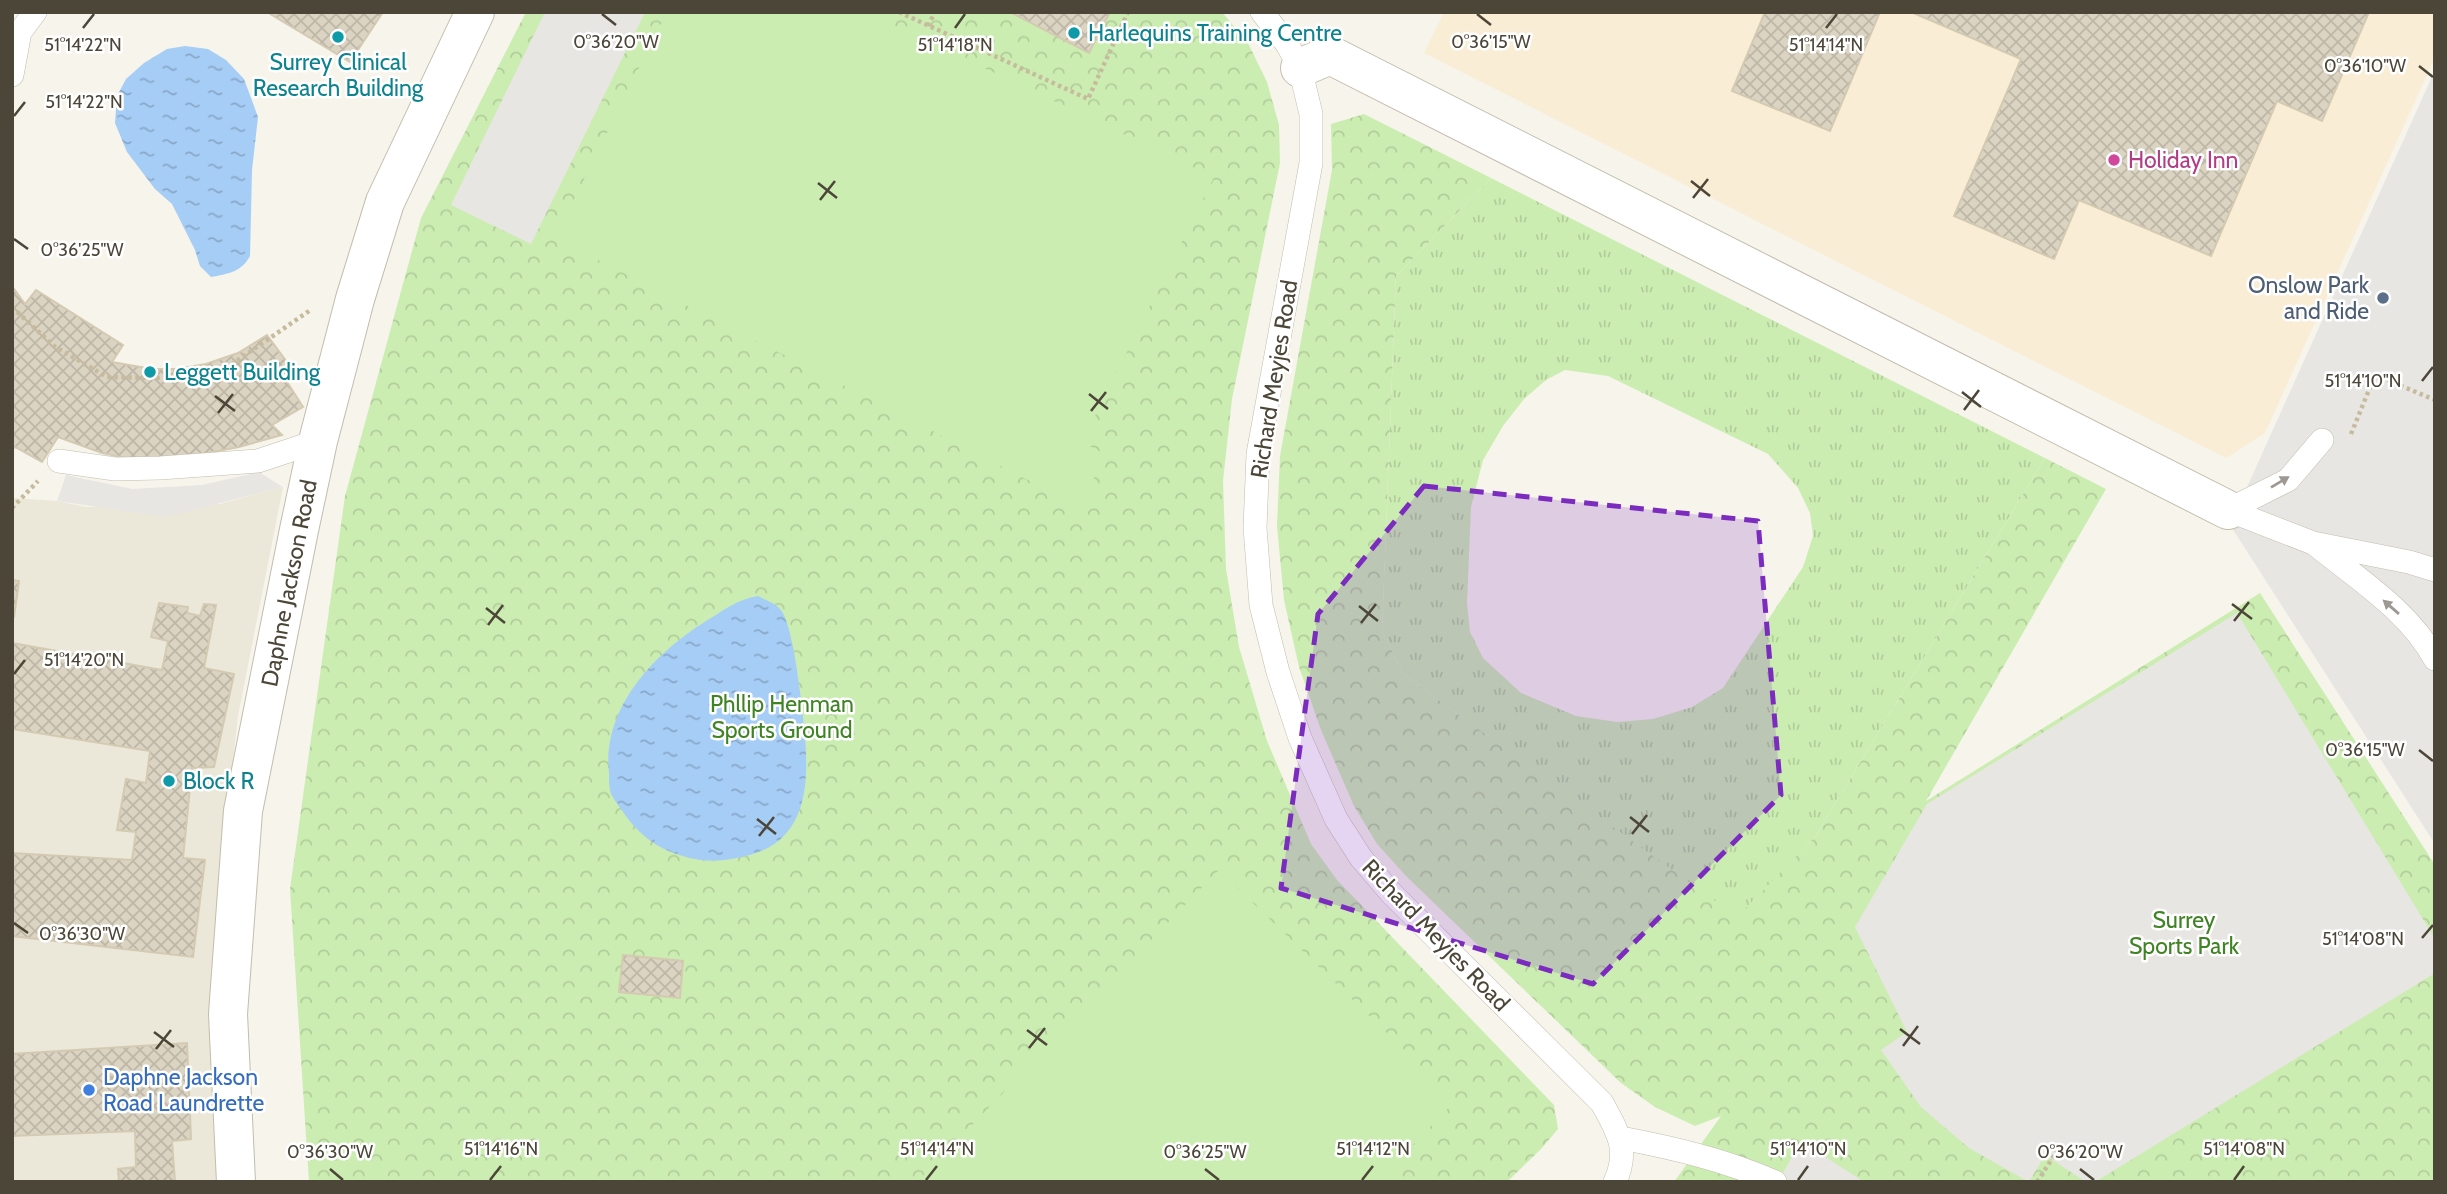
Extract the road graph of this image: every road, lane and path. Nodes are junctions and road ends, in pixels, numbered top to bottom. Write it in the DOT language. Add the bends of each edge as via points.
graph roads {
  1 [pos="35,12"];
  2 [pos="475,12"];
  3 [pos="899,12"];
  4 [pos="934,12"];
  5 [pos="1128,12"];
  6 [pos="1262,12"];
  7 [pos="928,26"];
  8 [pos="1300,68"];
  9 [pos="12,75"];
  10 [pos="316,306"];
  11 [pos="12,307"];
  12 [pos="2435,400"];
  13 [pos="2349,438"];
  14 [pos="2322,440"];
  15 [pos="318,441"];
  16 [pos="59,461"];
  17 [pos="12,509"];
  18 [pos="2228,510"];
  19 [pos="2313,543"];
  20 [pos="2435,570"];
  21 [pos="2435,659"];
  22 [pos="1621,1138"];
  23 [pos="2061,1145"];
  24 [pos="236,1182"];
  25 [pos="1615,1182"];
  26 [pos="1775,1182"];
  27 [pos="2037,1182"];
  1 -- 9 [label="lane" via="20,32"];
  2 -- 15 [label="street, Daphne Jackson Road" via="385,202"];
  3 -- 7 [label="path"];
  4 -- 7 [label="path"];
  5 -- 7 [label="path" via="1088,99"];
  6 -- 8 [label="lane, Richard Meyjes Road"];
  8 -- 18 [label="street" via="1330,55"];
  8 -- 22 [label="lane, Richard Meyjes Road" via="1311,114 1311,163 1258,454 1255,528 1261,605 1278,672 1300,738 1336,819 1361,858 1602,1103"];
  10 -- 11 [label="path" via="225,369 157,378 107,377 54,346"];
  12 -- 13 [label="path" via="2375,376"];
  18 -- 14 [label="lane, one-way" via="2288,480"];
  15 -- 16 [label="lane" via="258,461 115,469"];
  15 -- 24 [label="street, Daphne Jackson Road" via="243,811 228,1014"];
  16 -- 17 [label="path"];
  18 -- 19 [label="lane"];
  19 -- 20 [label="lane"];
  21 -- 19 [label="lane, one-way" via="2423,636"];
  22 -- 25 [label="lane" via="1621,1170"];
  22 -- 26 [label="lane" via="1670,1147"];
  23 -- 27 [label="path"];
}
